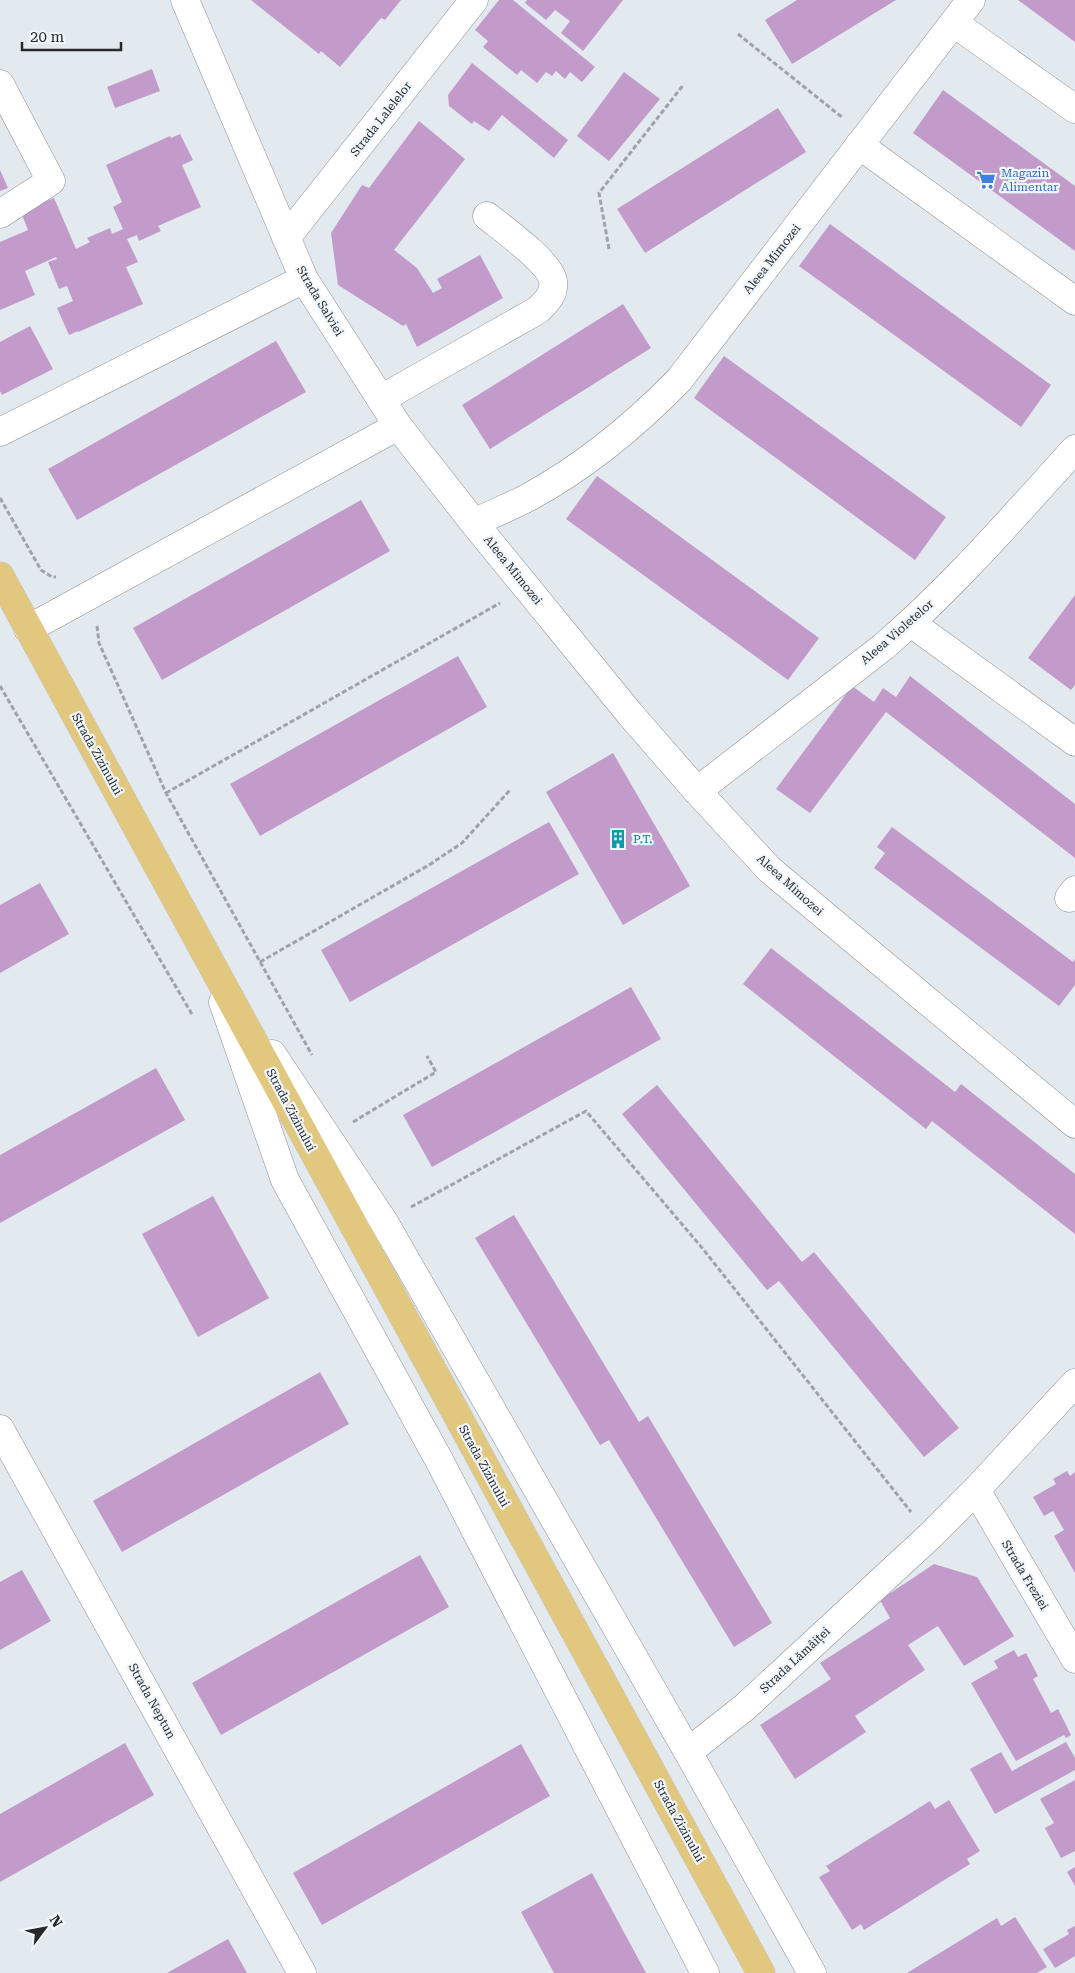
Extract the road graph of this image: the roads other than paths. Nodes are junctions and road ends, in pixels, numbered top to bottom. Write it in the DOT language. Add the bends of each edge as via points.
graph roads {
  1 [pos="185,0"];
  2 [pos="474,0"];
  3 [pos="971,0"];
  4 [pos="954,23"];
  5 [pos="0,84"];
  6 [pos="1075,109"];
  7 [pos="863,140"];
  8 [pos="0,214"];
  9 [pos="487,216"];
  10 [pos="286,238"];
  11 [pos="304,280"];
  12 [pos="1075,301"];
  13 [pos="381,399"];
  14 [pos="398,426"];
  15 [pos="0,432"];
  16 [pos="1075,449"];
  17 [pos="474,522"];
  18 [pos="0,576"];
  19 [pos="911,623"];
  20 [pos="28,629"];
  21 [pos="1075,742"];
  22 [pos="697,791"];
  23 [pos="208,958"];
  24 [pos="1075,1124"];
  25 [pos="1075,1383"];
  26 [pos="0,1429"];
  27 [pos="976,1490"];
  28 [pos="1075,1659"];
  29 [pos="688,1752"];
  30 [pos="302,1973"];
  31 [pos="705,1973"];
  32 [pos="761,1973"];
  33 [pos="812,1973"];
  1 -- 10 [label="street, Strada Salviei"];
  2 -- 10 [label="street, Strada Lalelelor"];
  3 -- 4 [label="street, Aleea Mimozei"];
  4 -- 6 [label="street"];
  4 -- 7 [label="street, Aleea Mimozei"];
  5 -- 8 [label="street" via="51,181"];
  7 -- 12 [label="street"];
  7 -- 17 [label="street, Aleea Mimozei" via="662,397 627,430 583,462 530,496"];
  9 -- 13 [label="street" via="544,263 553,281 550,298 538,310"];
  10 -- 11 [label="street, Strada Salviei"];
  11 -- 13 [label="street, Strada Salviei"];
  11 -- 15 [label="street"];
  13 -- 14 [label="street, Strada Salviei"];
  14 -- 17 [label="street, Strada Salviei"];
  14 -- 20 [label="street"];
  16 -- 19 [label="street, Aleea Violetelor" via="958,578"];
  17 -- 22 [label="street, Aleea Mimozei"];
  18 -- 20 [label="main road, Strada Zizinului"];
  19 -- 21 [label="street"];
  19 -- 22 [label="street, Aleea Violetelor"];
  20 -- 23 [label="main road, Strada Zizinului"];
  22 -- 24 [label="street, Aleea Mimozei" via="770,870"];
  23 -- 29 [label="street, Strada Zizinului" via="384,1222"];
  23 -- 31 [label="street, Strada Zizinului" via="285,1180 439,1460"];
  23 -- 32 [label="main road, Strada Zizinului"];
  25 -- 27 [label="street, Strada Lămâiței"];
  26 -- 30 [label="street, Strada Neptun"];
  27 -- 28 [label="street, Strada Freziei"];
  27 -- 29 [label="street, Strada Lămâiței" via="744,1707"];
  29 -- 33 [label="street"];
}
